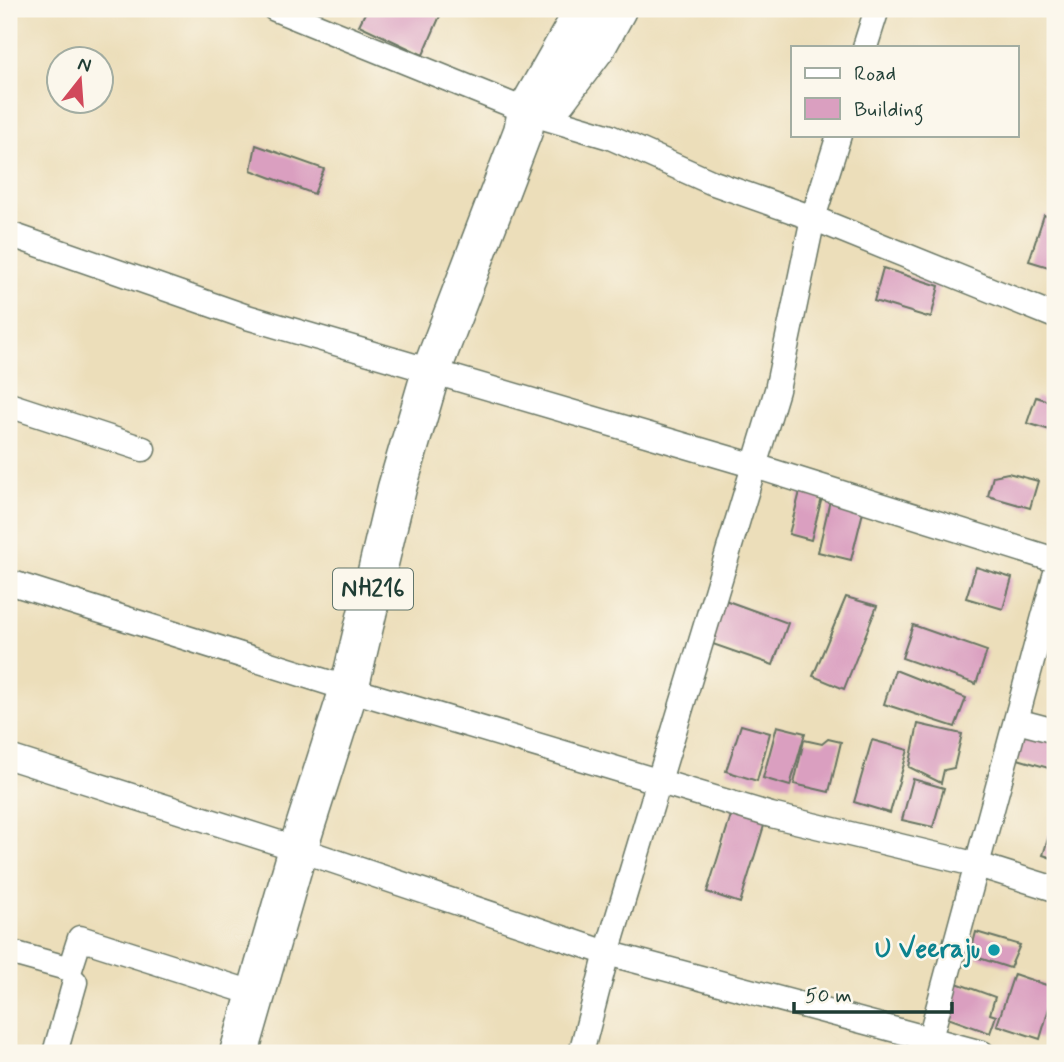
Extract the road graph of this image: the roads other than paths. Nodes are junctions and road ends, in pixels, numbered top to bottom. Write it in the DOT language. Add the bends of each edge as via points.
graph roads {
  1 [pos="275,9"];
  2 [pos="585,9"];
  3 [pos="617,9"];
  4 [pos="877,9"];
  5 [pos="865,46"];
  6 [pos="531,120"];
  7 [pos="839,136"];
  8 [pos="813,218"];
  9 [pos="9,234"];
  10 [pos="1055,316"];
  11 [pos="431,372"];
  12 [pos="9,405"];
  13 [pos="143,449"];
  14 [pos="755,466"];
  15 [pos="1055,560"];
  16 [pos="1055,576"];
  17 [pos="9,582"];
  18 [pos="349,688"];
  19 [pos="1017,721"];
  20 [pos="1055,731"];
  21 [pos="9,757"];
  22 [pos="660,780"];
  23 [pos="298,849"];
  24 [pos="978,865"];
  25 [pos="1055,889"];
  26 [pos="9,952"];
  27 [pos="607,953"];
  28 [pos="75,982"];
  29 [pos="256,994"];
  30 [pos="928,1046"];
  31 [pos="55,1053"];
  32 [pos="239,1053"];
  33 [pos="581,1053"];
  34 [pos="982,1053"];
  1 -- 6 [label="street"];
  2 -- 6 [label="highway, NH216"];
  3 -- 6 [label="highway, NH216" via="596,47"];
  4 -- 5 [label="street"];
  6 -- 8 [label="street" via="610,137 711,182"];
  6 -- 11 [label="highway, NH216"];
  7 -- 8 [label="street"];
  8 -- 10 [label="street"];
  8 -- 14 [label="street" via="777,390"];
  9 -- 11 [label="street" via="247,317"];
  11 -- 14 [label="street"];
  11 -- 18 [label="highway, NH216" via="397,488"];
  12 -- 13 [label="street"];
  14 -- 15 [label="street"];
  14 -- 22 [label="street"];
  16 -- 19 [label="street"];
  17 -- 18 [label="street"];
  18 -- 22 [label="street"];
  18 -- 23 [label="highway, NH216"];
  19 -- 20 [label="street"];
  19 -- 24 [label="street"];
  21 -- 23 [label="street"];
  22 -- 24 [label="street" via="771,815"];
  22 -- 27 [label="street"];
  23 -- 27 [label="street"];
  23 -- 29 [label="highway, NH216"];
  24 -- 25 [label="street"];
  24 -- 30 [label="street"];
  26 -- 29 [label="street" via="70,969 80,938"];
  27 -- 30 [label="street"];
  27 -- 33 [label="street"];
  28 -- 31 [label="street"];
  29 -- 32 [label="highway, NH216"];
  30 -- 34 [label="street"];
}
